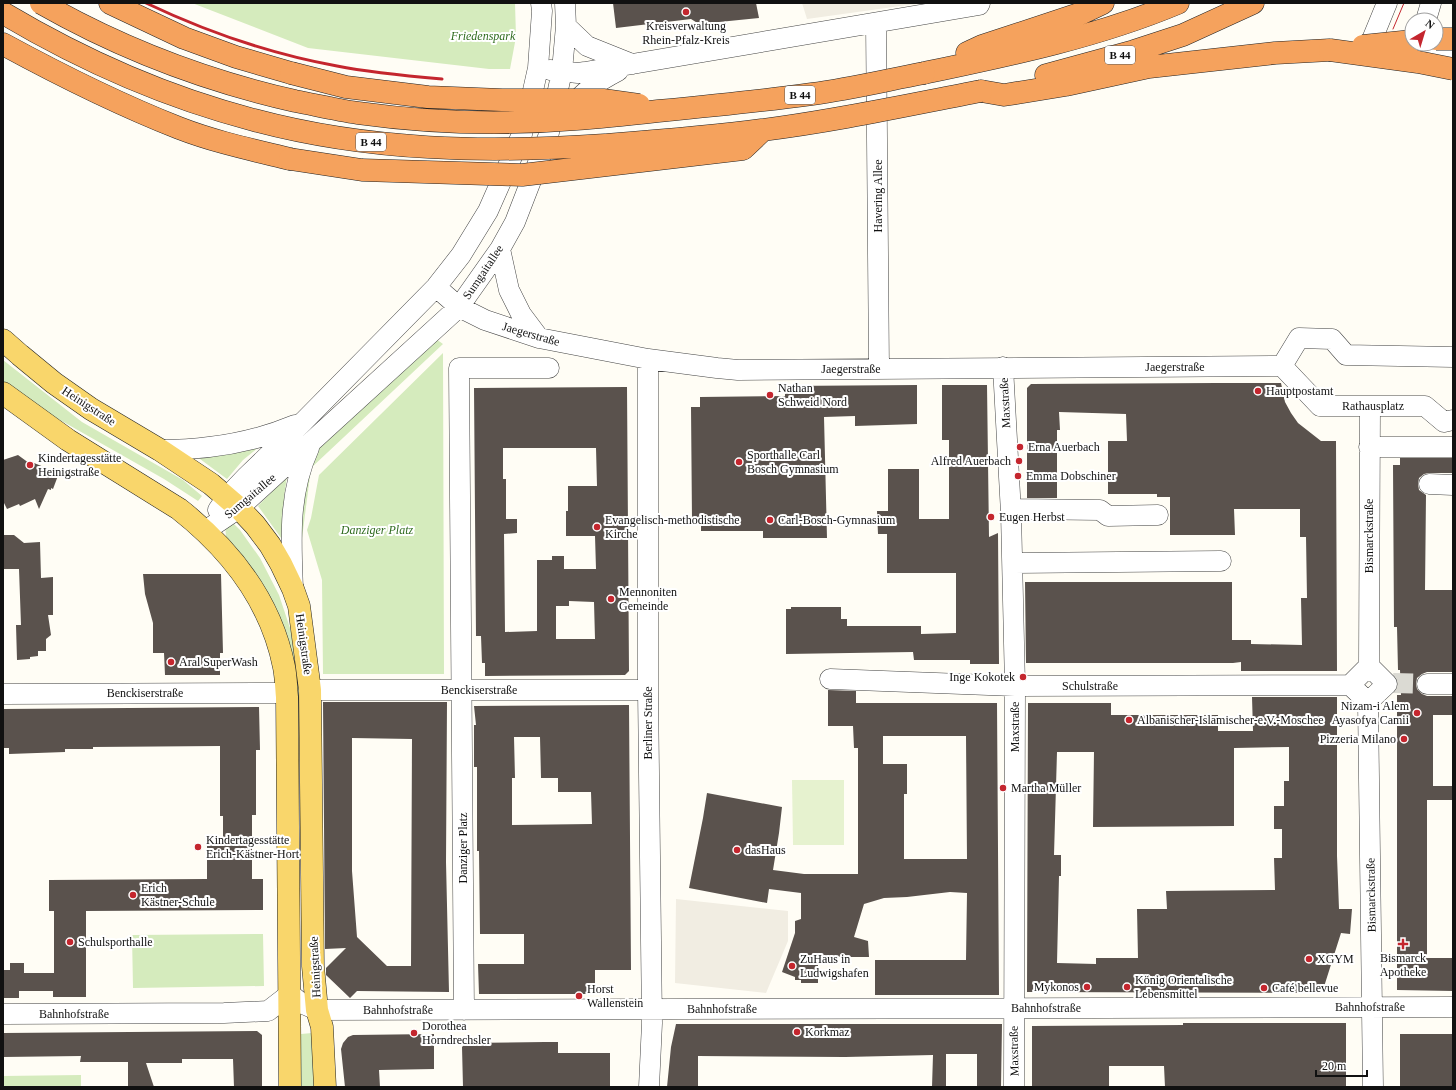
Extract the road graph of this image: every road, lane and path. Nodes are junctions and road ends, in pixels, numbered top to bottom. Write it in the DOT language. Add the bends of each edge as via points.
graph roads {
  1 [pos="41,3"];
  2 [pos="110,3"];
  3 [pos="541,3"];
  4 [pos="565,3"];
  5 [pos="1103,3"];
  6 [pos="1178,3"];
  7 [pos="1254,3"];
  8 [pos="1387,3"];
  9 [pos="980,4"];
  10 [pos="3,13"];
  11 [pos="876,23"];
  12 [pos="566,26"];
  13 [pos="3,44"];
  14 [pos="1404,44"];
  15 [pos="1404,45"];
  16 [pos="1330,50"];
  17 [pos="632,64"];
  18 [pos="538,68"];
  19 [pos="1453,69"];
  20 [pos="562,71"];
  21 [pos="924,73"];
  22 [pos="981,91"];
  23 [pos="532,95"];
  24 [pos="674,110"];
  25 [pos="428,116"];
  26 [pos="762,130"];
  27 [pos="548,137"];
  28 [pos="500,249"];
  29 [pos="436,287"];
  30 [pos="459,307"];
  31 [pos="538,338"];
  32 [pos="3,340"];
  33 [pos="1453,357"];
  34 [pos="648,359"];
  35 [pos="1282,366"];
  36 [pos="1003,367"];
  37 [pos="549,368"];
  38 [pos="880,369"];
  39 [pos="3,393"];
  40 [pos="1370,406"];
  41 [pos="1453,420"];
  42 [pos="304,421"];
  43 [pos="311,442"];
  44 [pos="1369,447"];
  45 [pos="1453,447"];
  46 [pos="160,450"];
  47 [pos="1429,484"];
  48 [pos="1453,485"];
  49 [pos="233,502"];
  50 [pos="1011,509"];
  51 [pos="1158,515"];
  52 [pos="205,531"];
  53 [pos="1221,561"];
  54 [pos="1013,563"];
  55 [pos="293,589"];
  56 [pos="1369,666"];
  57 [pos="830,679"];
  58 [pos="1427,684"];
  59 [pos="1453,684"];
  60 [pos="1350,685"];
  61 [pos="1015,686"];
  62 [pos="310,690"];
  63 [pos="462,690"];
  64 [pos="648,690"];
  65 [pos="286,692"];
  66 [pos="3,694"];
  67 [pos="1368,702"];
  68 [pos="290,994"];
  69 [pos="1373,1007"];
  70 [pos="1453,1007"];
  71 [pos="1014,1008"];
  72 [pos="651,1009"];
  73 [pos="317,1010"];
  74 [pos="464,1010"];
  75 [pos="3,1014"];
  76 [pos="290,1087"];
  77 [pos="325,1087"];
  78 [pos="649,1087"];
  79 [pos="1014,1087"];
  80 [pos="1373,1087"];
  1 -- 24 [label="highway, B 44, bridge" via="124,45 217,80 355,113 396,118 516,122"];
  2 -- 24 [label="highway, bridge" via="184,38 236,57 346,86 435,97 603,100"];
  3 -- 18 [label="street, Sumgaitallee"];
  4 -- 12 [label="street, Sumgaitallee"];
  5 -- 21 [label="highway" via="1082,13 982,46"];
  6 -- 21 [label="highway, B 44" via="1108,29 1019,53"];
  7 -- 22 [label="highway, B 44" via="1183,35 1134,51"];
  8 -- 14 [label="street" via="1371,42"];
  9 -- 11 [label="street"];
  10 -- 26 [label="highway, B 44, bridge" via="94,63 206,107 255,121 344,138 447,149 507,150 667,141"];
  11 -- 17 [label="street"];
  11 -- 38 [label="street, Havering Allee"];
  12 -- 17 [label="street" via="587,46"];
  12 -- 20 [label="street, Sumgaitallee"];
  13 -- 26 [label="highway, bridge" via="86,88 180,128 236,146 290,159 362,170 522,175 743,150"];
  15 -- 16 [label="highway, bridge"];
  16 -- 19 [label="highway, bridge"];
  16 -- 22 [label="highway, B 44" via="1267,53 1149,67 1004,95"];
  17 -- 20 [label="street" via="578,73"];
  17 -- 27 [label="street" via="585,91"];
  18 -- 20 [label="street"];
  18 -- 23 [label="street, Sumgaitallee"];
  20 -- 27 [label="street, Sumgaitallee"];
  21 -- 24 [label="highway, B 44, bridge" via="815,94"];
  22 -- 26 [label="highway, B 44, bridge" via="847,117"];
  23 -- 25 [label="street" via="504,103"];
  23 -- 29 [label="street, Sumgaitallee" via="522,134 488,211 461,255"];
  27 -- 28 [label="street, Sumgaitallee" via="515,222"];
  28 -- 30 [label="street, Sumgaitallee"];
  28 -- 31 [label="street" via="509,290 521,314"];
  29 -- 30 [label="street, Jaegerstraße"];
  29 -- 42 [label="street, Sumgaitallee"];
  30 -- 31 [label="street, Jaegerstraße" via="485,320"];
  30 -- 43 [label="street, Sumgaitallee"];
  31 -- 34 [label="street, Jaegerstraße"];
  32 -- 46 [label="main road, Heinigstraße" via="54,383 91,409"];
  33 -- 35 [label="street" via="1346,355 1332,339 1299,338"];
  34 -- 38 [label="street, Jaegerstraße" via="738,370"];
  34 -- 64 [label="street, Berliner Straße"];
  35 -- 36 [label="street, Jaegerstraße"];
  35 -- 40 [label="street, Rathausplatz" via="1320,406"];
  36 -- 38 [label="street, Jaegerstraße"];
  36 -- 50 [label="street, Maxstraße"];
  37 -- 63 [label="street, Danziger Platz" via="458,368"];
  39 -- 52 [label="main road, Heinigstraße" via="68,440 179,509"];
  40 -- 41 [label="street, Rathausplatz" via="1425,406 1444,422"];
  40 -- 44 [label="street, Bismarckstraße"];
  42 -- 46 [label="street" via="270,434 216,447"];
  42 -- 49 [label="street, Sumgaitallee" via="247,476"];
  43 -- 49 [label="street, Sumgaitallee"];
  43 -- 55 [label="street" via="299,472 295,491 292,522"];
  44 -- 45 [label="street"];
  44 -- 56 [label="street, Bismarckstraße"];
  46 -- 49 [label="main road, Heinigstraße"];
  47 -- 48 [label="street"];
  49 -- 52 [label="street, Sumgaitallee"];
  49 -- 55 [label="main road, Heinigstraße" via="256,525 281,564"];
  50 -- 51 [label="street" via="1100,510 1108,516"];
  50 -- 54 [label="street, Maxstraße"];
  52 -- 65 [label="main road, Heinigstraße" via="229,555 259,599 280,650 285,669"];
  53 -- 54 [label="street"];
  54 -- 61 [label="street, Maxstraße"];
  55 -- 62 [label="main road, Heinigstraße" via="299,606"];
  56 -- 60 [label="street"];
  56 -- 67 [label="street" via="1390,684"];
  57 -- 61 [label="street, Schulstraße"];
  58 -- 59 [label="street"];
  60 -- 61 [label="street, Schulstraße"];
  60 -- 67 [label="street"];
  61 -- 71 [label="street, Maxstraße"];
  62 -- 63 [label="street, Benckiserstraße"];
  62 -- 73 [label="main road, Heinigstraße" via="313,966"];
  63 -- 64 [label="street, Benckiserstraße"];
  63 -- 74 [label="street, Danziger Platz"];
  64 -- 72 [label="street, Berliner Straße"];
  65 -- 66 [label="street, Benckiserstraße"];
  65 -- 68 [label="main road, Heinigstraße"];
  67 -- 69 [label="street, Bismarckstraße"];
  68 -- 73 [label="street, Bahnhofstraße" via="301,1004"];
  68 -- 75 [label="street, Bahnhofstraße" via="268,1011"];
  68 -- 76 [label="main road, Heinigstraße"];
  69 -- 70 [label="street, Bahnhofstraße"];
  69 -- 71 [label="street, Bahnhofstraße"];
  69 -- 80 [label="street, Bismarckstraße"];
  71 -- 72 [label="street, Bahnhofstraße"];
  71 -- 79 [label="street, Maxstraße"];
  72 -- 74 [label="street, Bahnhofstraße"];
  72 -- 78 [label="street, Berliner Straße"];
  73 -- 74 [label="street, Bahnhofstraße"];
  73 -- 77 [label="main road, Heinigstraße" via="322,1027"];
}
